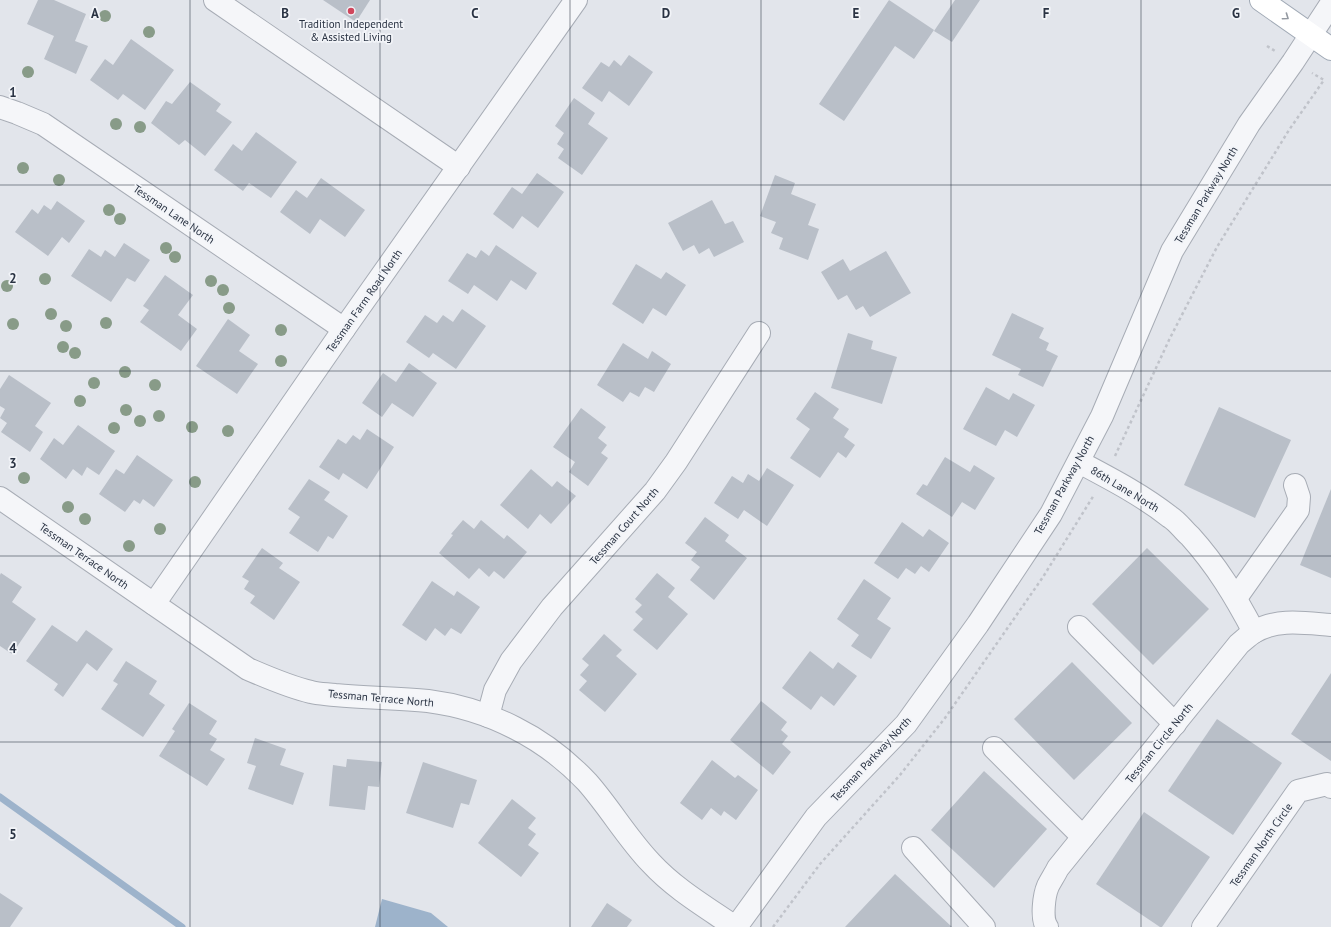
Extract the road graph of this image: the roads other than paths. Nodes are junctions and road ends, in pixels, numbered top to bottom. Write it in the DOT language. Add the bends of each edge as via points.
graph roads {
  1 [pos="215,0"];
  2 [pos="576,0"];
  3 [pos="1261,0"];
  4 [pos="1331,4"];
  5 [pos="1310,35"];
  6 [pos="1331,49"];
  7 [pos="0,107"];
  8 [pos="459,167"];
  9 [pos="344,329"];
  10 [pos="759,333"];
  11 [pos="1079,462"];
  12 [pos="1295,485"];
  13 [pos="0,498"];
  14 [pos="1236,598"];
  15 [pos="154,604"];
  16 [pos="1331,624"];
  17 [pos="1079,627"];
  18 [pos="1254,632"];
  19 [pos="488,716"];
  20 [pos="1175,724"];
  21 [pos="994,748"];
  22 [pos="1331,787"];
  23 [pos="1083,837"];
  24 [pos="913,848"];
  25 [pos="1043,926"];
  26 [pos="736,927"];
  27 [pos="984,927"];
  28 [pos="1203,927"];
  1 -- 8 [label="street"];
  2 -- 8 [label="street, Tessman Farm Road North"];
  3 -- 5 [label="main road, one-way"];
  4 -- 5 [label="street, Tessman Parkway North"];
  5 -- 6 [label="main road"];
  5 -- 11 [label="street, Tessman Parkway North" via="1249,124 1172,251 1102,416"];
  7 -- 9 [label="street, Tessman Lane North" via="43,124"];
  8 -- 9 [label="street, Tessman Farm Road North"];
  9 -- 15 [label="street, Tessman Farm Road North"];
  10 -- 19 [label="street, Tessman Court North" via="655,491 552,607 515,655 496,690"];
  11 -- 14 [label="street, 86th Lane North" via="1141,495 1172,518 1204,552"];
  11 -- 26 [label="street, Tessman Parkway North" via="1051,514 978,624 906,724 816,817"];
  12 -- 14 [label="street" via="1299,496 1298,510"];
  13 -- 15 [label="street, Tessman Terrace North"];
  14 -- 18 [label="street, 86th Lane North"];
  15 -- 19 [label="street, Tessman Terrace North" via="248,669 277,682 312,692 458,706"];
  16 -- 18 [label="street, Tessman Circle North" via="1291,622 1272,624"];
  17 -- 20 [label="street"];
  18 -- 20 [label="street, Tessman Circle North" via="1239,644"];
  19 -- 26 [label="street, Tessman Terrace North" via="516,728 567,763 587,782 651,863 668,879"];
  20 -- 23 [label="street, Tessman Circle North"];
  21 -- 23 [label="street"];
  22 -- 28 [label="street, Tessman North Circle" via="1326,784 1298,791"];
  23 -- 25 [label="street, Tessman Circle North" via="1058,868 1048,886"];
  24 -- 27 [label="street"];
}
